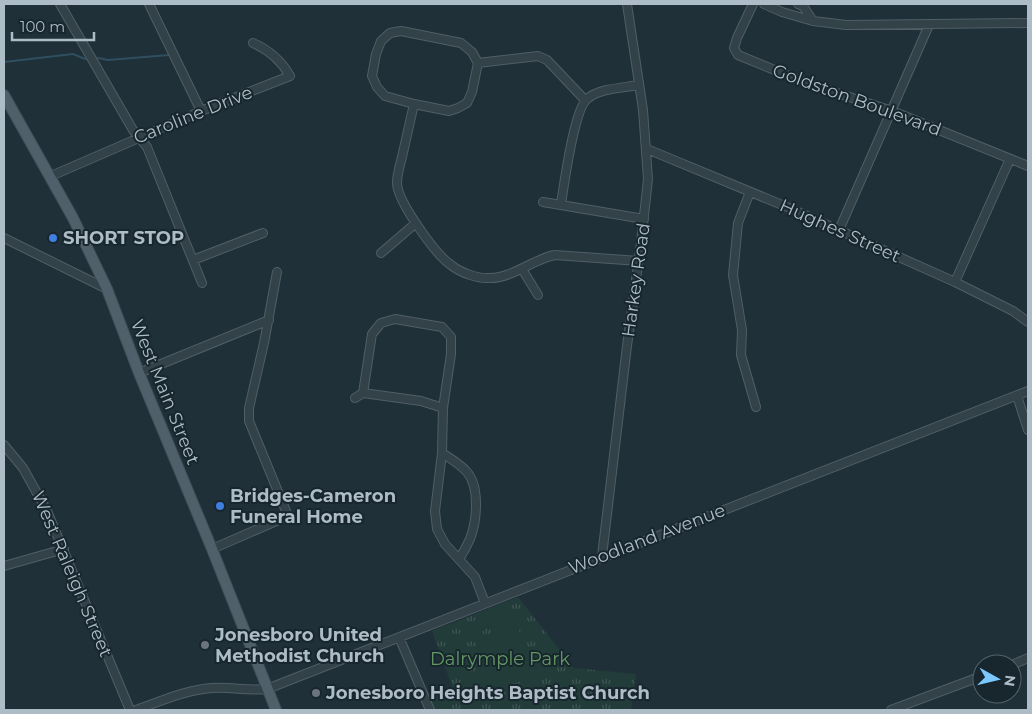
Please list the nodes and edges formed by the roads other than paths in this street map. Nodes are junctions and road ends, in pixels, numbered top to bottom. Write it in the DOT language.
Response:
graph roads {
  1 [pos="60,4"];
  2 [pos="149,4"];
  3 [pos="627,4"];
  4 [pos="753,4"];
  5 [pos="764,4"];
  6 [pos="798,4"];
  7 [pos="813,21"];
  8 [pos="1028,23"];
  9 [pos="930,25"];
  10 [pos="253,43"];
  11 [pos="478,63"];
  12 [pos="639,85"];
  13 [pos="4,95"];
  14 [pos="585,100"];
  15 [pos="414,104"];
  16 [pos="201,111"];
  17 [pos="892,112"];
  18 [pos="139,138"];
  19 [pos="647,149"];
  20 [pos="1010,159"];
  21 [pos="1028,166"];
  22 [pos="51,176"];
  23 [pos="750,192"];
  24 [pos="543,202"];
  25 [pos="561,204"];
  26 [pos="644,219"];
  27 [pos="416,223"];
  28 [pos="838,230"];
  29 [pos="263,233"];
  30 [pos="4,238"];
  31 [pos="381,253"];
  32 [pos="194,260"];
  33 [pos="639,261"];
  34 [pos="522,269"];
  35 [pos="277,272"];
  36 [pos="955,282"];
  37 [pos="202,283"];
  38 [pos="107,289"];
  39 [pos="538,295"];
  40 [pos="269,320"];
  41 [pos="1028,322"];
  42 [pos="139,374"];
  43 [pos="1028,391"];
  44 [pos="362,393"];
  45 [pos="1017,396"];
  46 [pos="355,398"];
  47 [pos="756,407"];
  48 [pos="443,408"];
  49 [pos="1028,430"];
  50 [pos="4,445"];
  51 [pos="442,453"];
  52 [pos="64,549"];
  53 [pos="212,549"];
  54 [pos="602,556"];
  55 [pos="459,559"];
  56 [pos="4,566"];
  57 [pos="485,603"];
  58 [pos="399,637"];
  59 [pos="972,680"];
  60 [pos="267,689"];
  61 [pos="130,710"];
  62 [pos="136,710"];
  63 [pos="276,710"];
  64 [pos="430,710"];
  65 [pos="891,710"];
  1 -- 18 [label="street"];
  2 -- 16 [label="street"];
  3 -- 12 [label="street, Harkey Road"];
  4 -- 17 [label="street, Goldston Boulevard"];
  5 -- 7 [label="street"];
  6 -- 7 [label="street"];
  7 -- 9 [label="street"];
  8 -- 9 [label="street"];
  9 -- 17 [label="street"];
  10 -- 16 [label="street, Caroline Drive"];
  11 -- 14 [label="street"];
  11 -- 15 [label="street"];
  11 -- 15 [label="street"];
  12 -- 14 [label="street"];
  12 -- 19 [label="street, Harkey Road"];
  13 -- 22 [label="main road, West Main Street"];
  14 -- 25 [label="street"];
  15 -- 27 [label="street"];
  16 -- 18 [label="street, Caroline Drive"];
  17 -- 20 [label="street, Goldston Boulevard"];
  17 -- 28 [label="street"];
  18 -- 22 [label="street, Caroline Drive"];
  18 -- 32 [label="street"];
  19 -- 23 [label="street, Hughes Street"];
  19 -- 26 [label="street, Harkey Road"];
  20 -- 21 [label="street, Goldston Boulevard"];
  20 -- 36 [label="street"];
  22 -- 38 [label="main road, West Main Street"];
  23 -- 28 [label="street, Hughes Street"];
  23 -- 47 [label="street"];
  24 -- 25 [label="street"];
  25 -- 26 [label="street"];
  26 -- 33 [label="street, Harkey Road"];
  27 -- 31 [label="street"];
  27 -- 34 [label="street"];
  28 -- 36 [label="street, Hughes Street"];
  29 -- 32 [label="street"];
  30 -- 38 [label="street"];
  32 -- 37 [label="street"];
  33 -- 34 [label="street"];
  33 -- 54 [label="street, Harkey Road"];
  34 -- 39 [label="street"];
  35 -- 40 [label="street"];
  36 -- 41 [label="street, Hughes Street"];
  38 -- 42 [label="main road, West Main Street"];
  40 -- 42 [label="street"];
  40 -- 53 [label="street"];
  42 -- 53 [label="main road, West Main Street"];
  43 -- 45 [label="street, Woodland Avenue"];
  44 -- 46 [label="street"];
  44 -- 48 [label="street"];
  44 -- 48 [label="street"];
  45 -- 49 [label="street"];
  45 -- 54 [label="street, Woodland Avenue"];
  48 -- 51 [label="street"];
  50 -- 52 [label="street, West Raleigh Street"];
  51 -- 55 [label="street"];
  51 -- 55 [label="street"];
  52 -- 56 [label="street"];
  52 -- 61 [label="street, West Raleigh Street"];
  53 -- 60 [label="main road, West Main Street"];
  54 -- 57 [label="street, Woodland Avenue"];
  55 -- 57 [label="street"];
  57 -- 58 [label="street, Woodland Avenue"];
  58 -- 60 [label="street, Woodland Avenue"];
  58 -- 64 [label="street"];
  59 -- 65 [label="street"];
  60 -- 62 [label="street"];
  60 -- 63 [label="main road, West Main Street"];
}
